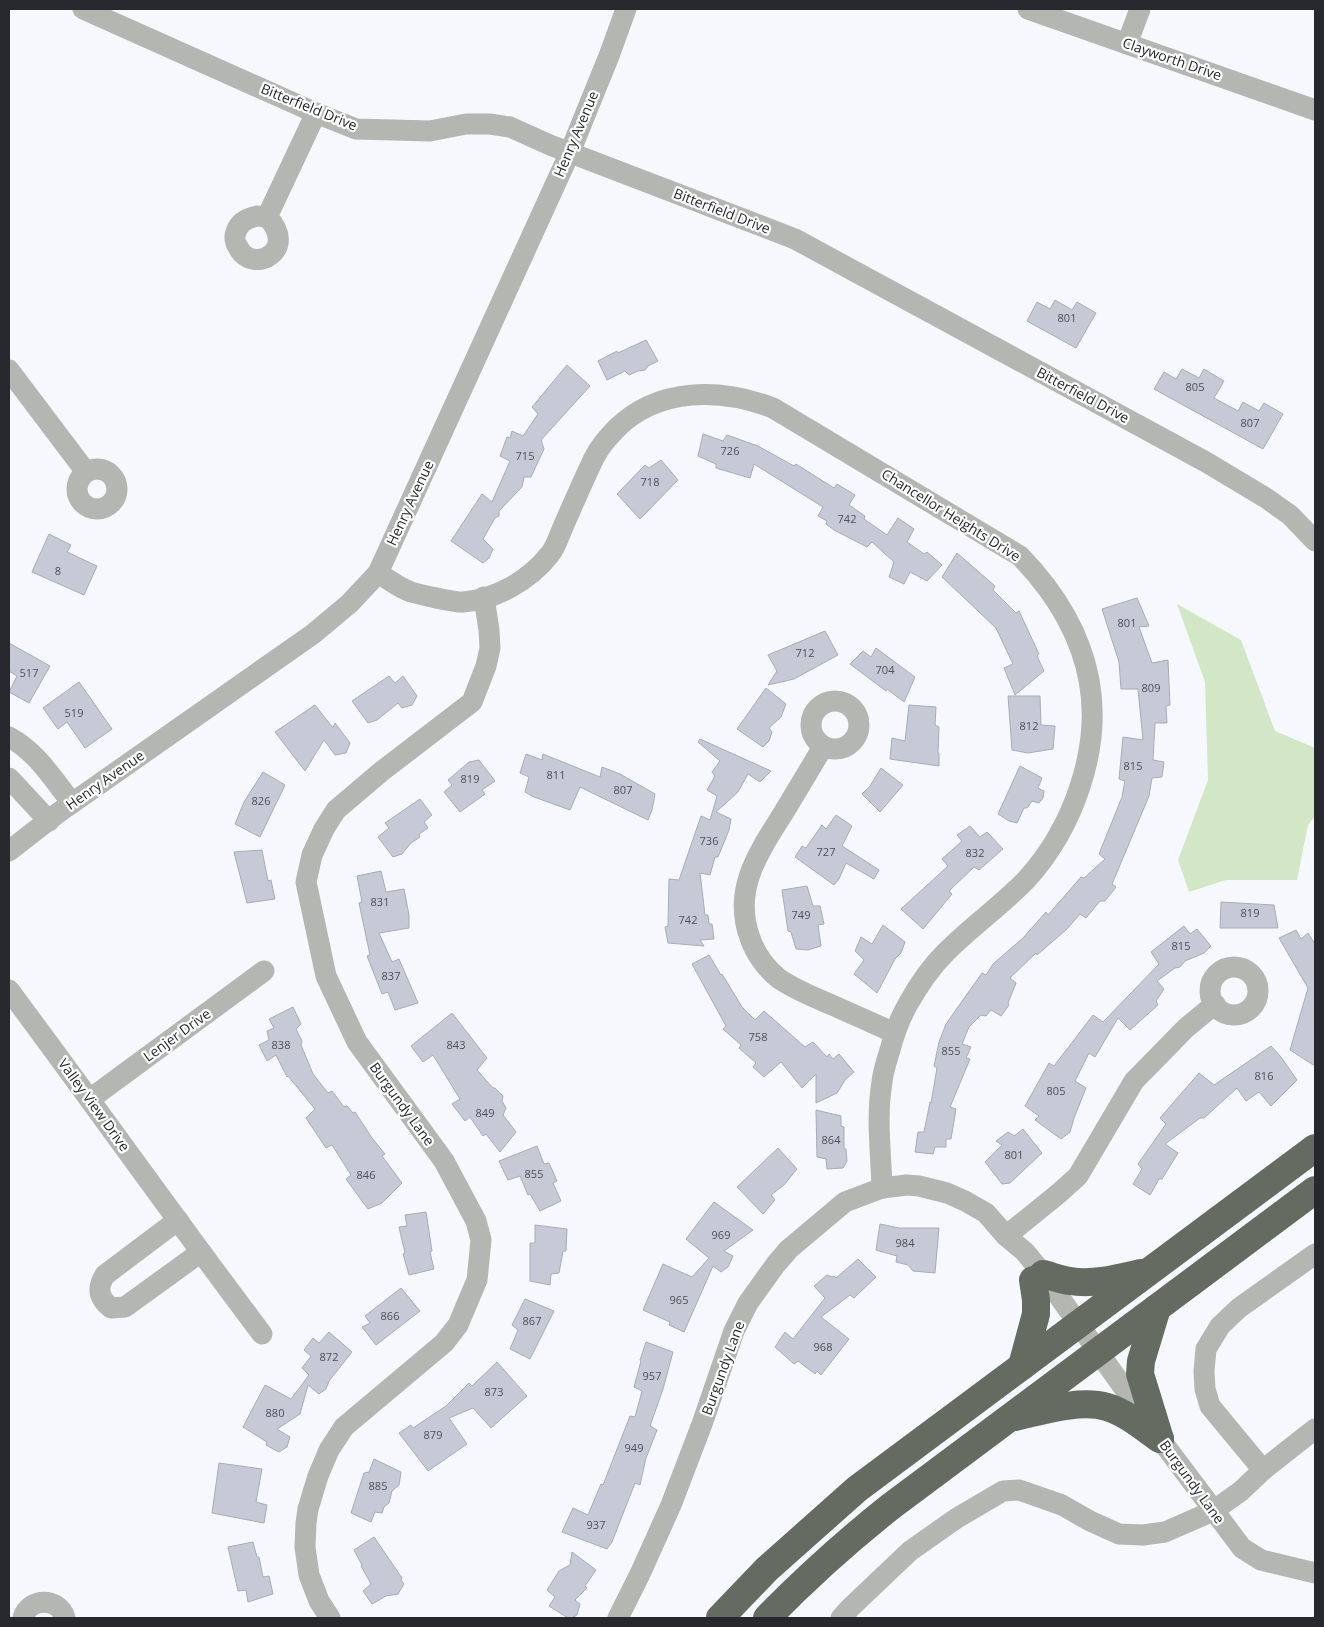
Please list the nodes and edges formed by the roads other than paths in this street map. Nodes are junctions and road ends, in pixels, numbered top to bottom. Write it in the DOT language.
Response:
graph roads {
  1 [pos="83,9"];
  2 [pos="626,9"];
  3 [pos="1028,9"];
  4 [pos="1140,9"];
  5 [pos="1127,44"];
  6 [pos="1315,110"];
  7 [pos="316,113"];
  8 [pos="570,152"];
  9 [pos="267,217"];
  10 [pos="9,370"];
  11 [pos="86,472"];
  12 [pos="1315,541"];
  13 [pos="378,573"];
  14 [pos="484,597"];
  15 [pos="9,737"];
  16 [pos="823,747"];
  17 [pos="9,778"];
  18 [pos="72,803"];
  19 [pos="48,821"];
  20 [pos="9,851"];
  21 [pos="264,972"];
  22 [pos="9,990"];
  23 [pos="1215,1004"];
  24 [pos="895,1033"];
  25 [pos="90,1099"];
  26 [pos="1315,1148"];
  27 [pos="882,1188"];
  28 [pos="1315,1190"];
  29 [pos="178,1220"];
  30 [pos="1006,1236"];
  31 [pos="201,1252"];
  32 [pos="1315,1254"];
  33 [pos="1148,1272"];
  34 [pos="1038,1277"];
  35 [pos="1157,1308"];
  36 [pos="1075,1326"];
  37 [pos="262,1334"];
  38 [pos="1098,1351"];
  39 [pos="1022,1366"];
  40 [pos="1008,1418"];
  41 [pos="1315,1430"];
  42 [pos="1160,1439"];
  43 [pos="1263,1470"];
  44 [pos="1213,1511"];
  45 [pos="1315,1573"];
  46 [pos="850,1615"];
  47 [pos="23,1618"];
  48 [pos="65,1618"];
  49 [pos="330,1618"];
  50 [pos="618,1618"];
  51 [pos="720,1618"];
  52 [pos="767,1618"];
  1 -- 7 [label="street, Bitterfield Drive"];
  2 -- 8 [label="street, Henry Avenue"];
  3 -- 5 [label="street, Clayworth Drive"];
  4 -- 5 [label="street"];
  5 -- 6 [label="street, Clayworth Drive"];
  7 -- 8 [label="street, Bitterfield Drive"];
  7 -- 9 [label="street"];
  8 -- 12 [label="street, Bitterfield Drive"];
  8 -- 13 [label="street, Henry Avenue"];
  10 -- 11 [label="street"];
  13 -- 14 [label="street, Chancellor Heights Drive"];
  13 -- 18 [label="street, Henry Avenue"];
  14 -- 24 [label="street, Chancellor Heights Drive"];
  14 -- 49 [label="street, Burgundy Lane"];
  15 -- 18 [label="street"];
  16 -- 24 [label="street"];
  17 -- 19 [label="street"];
  18 -- 19 [label="street, Henry Avenue"];
  19 -- 20 [label="street, Henry Avenue"];
  21 -- 25 [label="street, Lenjer Drive"];
  22 -- 25 [label="street, Valley View Drive"];
  23 -- 30 [label="street"];
  24 -- 27 [label="street, Chancellor Heights Drive"];
  25 -- 29 [label="street, Valley View Drive"];
  26 -- 33 [label="highway"];
  27 -- 30 [label="street, Burgundy Lane"];
  27 -- 50 [label="street, Burgundy Lane"];
  28 -- 35 [label="highway"];
  29 -- 31 [label="street, Valley View Drive"];
  29 -- 31 [label="street"];
  30 -- 34 [label="street, Burgundy Lane"];
  31 -- 37 [label="street, Valley View Drive"];
  32 -- 43 [label="street"];
  33 -- 34 [label="highway"];
  33 -- 36 [label="highway"];
  34 -- 36 [label="street, Burgundy Lane"];
  34 -- 39 [label="highway"];
  35 -- 38 [label="highway"];
  35 -- 42 [label="highway"];
  36 -- 38 [label="street, Burgundy Lane"];
  36 -- 39 [label="highway"];
  38 -- 40 [label="highway"];
  38 -- 42 [label="street, Burgundy Lane"];
  39 -- 51 [label="highway"];
  40 -- 42 [label="highway"];
  40 -- 52 [label="highway"];
  41 -- 43 [label="street"];
  42 -- 44 [label="street, Burgundy Lane"];
  43 -- 44 [label="street"];
  44 -- 45 [label="street, Burgundy Lane"];
  44 -- 46 [label="street"];
  47 -- 48 [label="street"];
}
